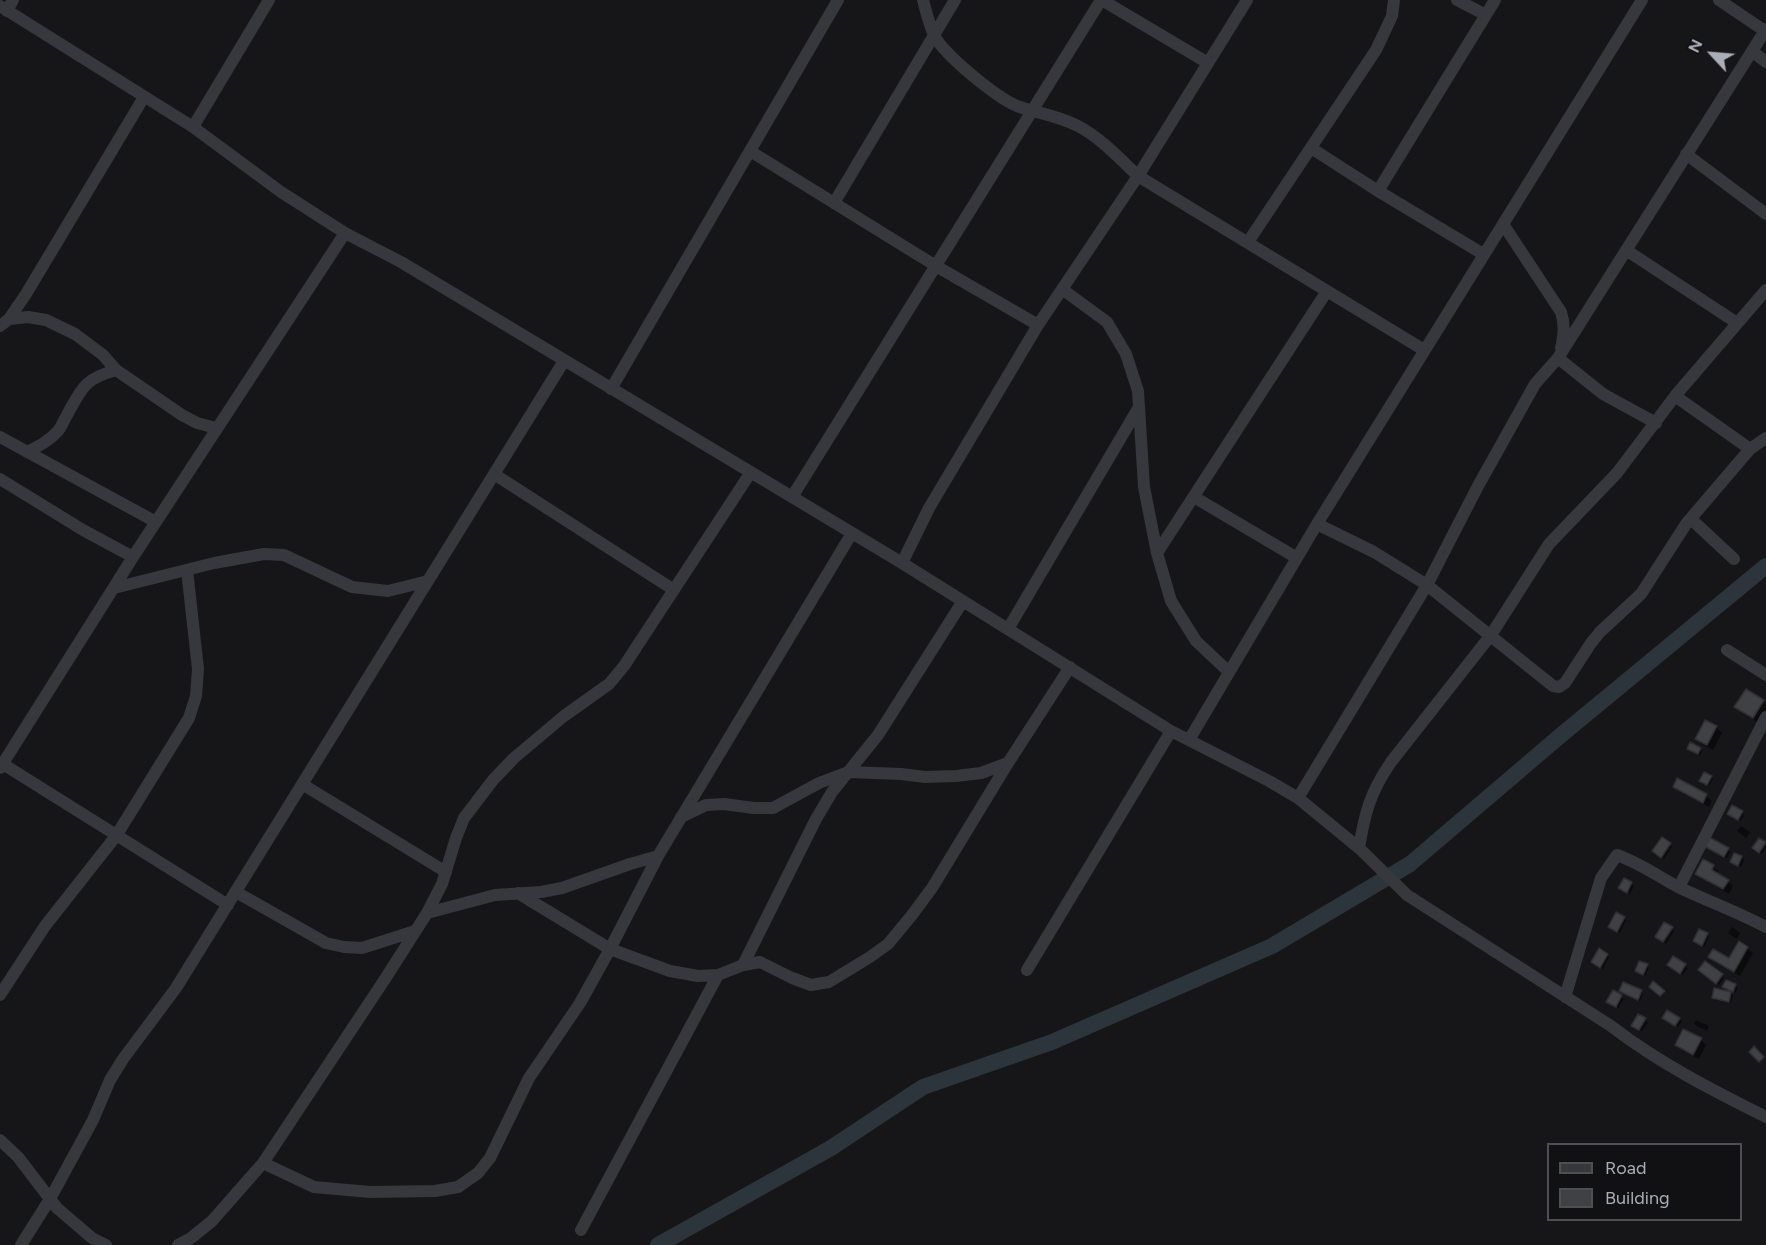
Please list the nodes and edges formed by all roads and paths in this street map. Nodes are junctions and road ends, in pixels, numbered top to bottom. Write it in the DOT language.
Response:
graph roads {
  1 [pos="269,0"];
  2 [pos="838,0"];
  3 [pos="923,0"];
  4 [pos="955,0"];
  5 [pos="1102,0"];
  6 [pos="1247,0"];
  7 [pos="1394,0"];
  8 [pos="1458,0"];
  9 [pos="1495,0"];
  10 [pos="1642,0"];
  11 [pos="1719,0"];
  12 [pos="7,6"];
  13 [pos="1486,15"];
  14 [pos="1765,30"];
  15 [pos="934,36"];
  16 [pos="1752,51"];
  17 [pos="1766,62"];
  18 [pos="1208,63"];
  19 [pos="144,97"];
  20 [pos="1032,110"];
  21 [pos="193,127"];
  22 [pos="1311,147"];
  23 [pos="750,151"];
  24 [pos="1686,154"];
  25 [pos="1138,176"];
  26 [pos="1378,191"];
  27 [pos="834,203"];
  28 [pos="1766,214"];
  29 [pos="1503,224"];
  30 [pos="345,233"];
  31 [pos="1248,242"];
  32 [pos="1626,250"];
  33 [pos="1484,254"];
  34 [pos="936,266"];
  35 [pos="1062,289"];
  36 [pos="1766,290"];
  37 [pos="1327,291"];
  38 [pos="4,323"];
  39 [pos="1737,323"];
  40 [pos="1038,325"];
  41 [pos="1425,350"];
  42 [pos="1558,358"];
  43 [pos="564,361"];
  44 [pos="116,370"];
  45 [pos="611,389"];
  46 [pos="1675,396"];
  47 [pos="1139,407"];
  48 [pos="1656,423"];
  49 [pos="216,428"];
  50 [pos="0,437"];
  51 [pos="1766,438"];
  52 [pos="1752,448"];
  53 [pos="27,452"];
  54 [pos="1766,455"];
  55 [pos="751,472"];
  56 [pos="494,474"];
  57 [pos="0,479"];
  58 [pos="792,497"];
  59 [pos="1194,497"];
  60 [pos="1691,519"];
  61 [pos="156,522"];
  62 [pos="1317,524"];
  63 [pos="852,533"];
  64 [pos="1157,553"];
  65 [pos="133,557"];
  66 [pos="1297,558"];
  67 [pos="1734,559"];
  68 [pos="902,563"];
  69 [pos="187,570"];
  70 [pos="428,581"];
  71 [pos="1427,585"];
  72 [pos="114,588"];
  73 [pos="675,590"];
  74 [pos="963,601"];
  75 [pos="1008,629"];
  76 [pos="1491,635"];
  77 [pos="1727,650"];
  78 [pos="1070,667"];
  79 [pos="1229,672"];
  80 [pos="1766,675"];
  81 [pos="1766,717"];
  82 [pos="1172,731"];
  83 [pos="1189,740"];
  84 [pos="1008,763"];
  85 [pos="1,766"];
  86 [pos="848,772"];
  87 [pos="302,784"];
  88 [pos="1298,798"];
  89 [pos="681,817"];
  90 [pos="116,836"];
  91 [pos="1359,848"];
  92 [pos="658,856"];
  93 [pos="446,872"];
  94 [pos="1679,887"];
  95 [pos="236,892"];
  96 [pos="518,893"];
  97 [pos="228,904"];
  98 [pos="427,913"];
  99 [pos="1766,927"];
  100 [pos="415,931"];
  101 [pos="610,949"];
  102 [pos="743,965"];
  103 [pos="1027,970"];
  104 [pos="718,975"];
  105 [pos="0,995"];
  106 [pos="1565,997"];
  107 [pos="1766,1117"];
  108 [pos="0,1140"];
  109 [pos="263,1163"];
  110 [pos="50,1199"];
  111 [pos="581,1230"];
  112 [pos="21,1245"];
  113 [pos="106,1245"];
  114 [pos="178,1245"];
  1 -- 21 [label="street"];
  2 -- 23 [label="street"];
  3 -- 15 [label="street"];
  4 -- 15 [label="street"];
  5 -- 18 [label="street"];
  5 -- 20 [label="street"];
  6 -- 18 [label="street"];
  7 -- 22 [label="street"];
  8 -- 13 [label="street"];
  9 -- 13 [label="street"];
  10 -- 29 [label="street"];
  11 -- 14 [label="street"];
  12 -- 19 [label="street"];
  13 -- 26 [label="street"];
  14 -- 16 [label="street"];
  15 -- 20 [label="street"];
  15 -- 27 [label="street"];
  16 -- 17 [label="street"];
  16 -- 24 [label="street"];
  18 -- 25 [label="street"];
  19 -- 21 [label="street"];
  19 -- 38 [label="street"];
  20 -- 25 [label="street"];
  20 -- 34 [label="street"];
  21 -- 30 [label="street"];
  22 -- 26 [label="street"];
  22 -- 31 [label="street"];
  23 -- 27 [label="street"];
  23 -- 45 [label="street"];
  24 -- 28 [label="street"];
  24 -- 32 [label="street"];
  25 -- 31 [label="street"];
  25 -- 35 [label="street"];
  26 -- 33 [label="street"];
  27 -- 34 [label="street"];
  29 -- 33 [label="street"];
  29 -- 42 [label="street"];
  30 -- 43 [label="street"];
  30 -- 49 [label="street"];
  31 -- 37 [label="street"];
  32 -- 39 [label="street"];
  32 -- 42 [label="street"];
  33 -- 41 [label="street"];
  34 -- 40 [label="street"];
  34 -- 58 [label="street"];
  35 -- 40 [label="street"];
  35 -- 47 [label="street"];
  36 -- 39 [label="street"];
  37 -- 41 [label="street"];
  37 -- 59 [label="street"];
  38 -- 44 [label="street"];
  39 -- 46 [label="street"];
  40 -- 68 [label="street"];
  41 -- 62 [label="street"];
  42 -- 48 [label="street"];
  42 -- 71 [label="street"];
  43 -- 45 [label="street"];
  43 -- 56 [label="street"];
  44 -- 49 [label="street"];
  44 -- 53 [label="street"];
  45 -- 55 [label="street"];
  46 -- 48 [label="street"];
  46 -- 52 [label="street"];
  47 -- 64 [label="street"];
  47 -- 75 [label="street"];
  48 -- 76 [label="street"];
  49 -- 61 [label="street"];
  50 -- 53 [label="street"];
  51 -- 52 [label="street"];
  52 -- 54 [label="street"];
  52 -- 60 [label="street"];
  53 -- 61 [label="street"];
  55 -- 58 [label="street"];
  55 -- 73 [label="street"];
  56 -- 70 [label="street"];
  56 -- 73 [label="street"];
  57 -- 65 [label="street"];
  58 -- 63 [label="street"];
  59 -- 64 [label="street"];
  59 -- 66 [label="street"];
  60 -- 67 [label="street"];
  60 -- 76 [label="street"];
  61 -- 65 [label="street"];
  62 -- 66 [label="street"];
  62 -- 71 [label="street"];
  63 -- 68 [label="street"];
  63 -- 89 [label="street"];
  64 -- 79 [label="street"];
  65 -- 72 [label="street"];
  66 -- 79 [label="street"];
  68 -- 74 [label="street"];
  69 -- 70 [label="street"];
  69 -- 72 [label="street"];
  69 -- 90 [label="street"];
  70 -- 87 [label="street"];
  71 -- 76 [label="street"];
  71 -- 88 [label="street"];
  72 -- 85 [label="street"];
  73 -- 93 [label="street"];
  74 -- 75 [label="street"];
  74 -- 86 [label="street"];
  75 -- 78 [label="street"];
  76 -- 91 [label="street"];
  77 -- 80 [label="street"];
  78 -- 82 [label="street"];
  78 -- 84 [label="street"];
  79 -- 83 [label="street"];
  81 -- 94 [label="street"];
  82 -- 83 [label="street"];
  82 -- 103 [label="street"];
  83 -- 88 [label="street"];
  84 -- 86 [label="street"];
  84 -- 102 [label="street"];
  85 -- 90 [label="street"];
  86 -- 89 [label="street"];
  86 -- 102 [label="street"];
  87 -- 93 [label="street"];
  87 -- 95 [label="street"];
  88 -- 91 [label="street"];
  89 -- 92 [label="street"];
  90 -- 97 [label="street"];
  90 -- 105 [label="street"];
  91 -- 106 [label="street"];
  92 -- 96 [label="street"];
  92 -- 101 [label="street"];
  93 -- 98 [label="street"];
  94 -- 99 [label="street"];
  94 -- 106 [label="street"];
  95 -- 97 [label="street"];
  95 -- 100 [label="street"];
  96 -- 98 [label="street"];
  96 -- 101 [label="street"];
  97 -- 110 [label="street"];
  98 -- 100 [label="street"];
  100 -- 109 [label="street"];
  101 -- 104 [label="street"];
  101 -- 109 [label="street"];
  102 -- 104 [label="street"];
  104 -- 111 [label="street"];
  106 -- 107 [label="street"];
  108 -- 110 [label="street"];
  109 -- 114 [label="street"];
  110 -- 112 [label="street"];
  110 -- 113 [label="street"];
}
